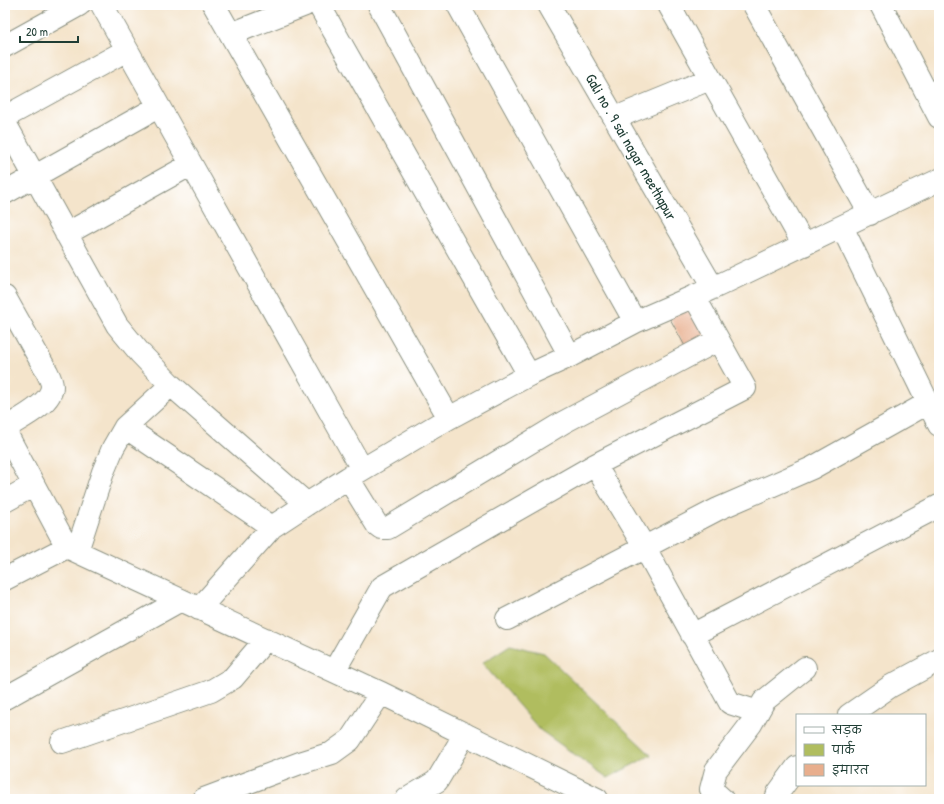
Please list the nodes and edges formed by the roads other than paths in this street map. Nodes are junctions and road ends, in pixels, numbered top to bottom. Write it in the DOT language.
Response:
graph roads {
  1 [pos="79,5"];
  2 [pos="102,5"];
  3 [pos="214,5"];
  4 [pos="305,5"];
  5 [pos="319,5"];
  6 [pos="378,5"];
  7 [pos="458,5"];
  8 [pos="549,5"];
  9 [pos="669,5"];
  10 [pos="754,5"];
  11 [pos="881,5"];
  12 [pos="231,34"];
  13 [pos="5,46"];
  14 [pos="127,50"];
  15 [pos="710,79"];
  16 [pos="158,107"];
  17 [pos="5,117"];
  18 [pos="939,117"];
  19 [pos="615,118"];
  20 [pos="5,123"];
  21 [pos="190,165"];
  22 [pos="34,177"];
  23 [pos="939,180"];
  24 [pos="5,193"];
  25 [pos="870,214"];
  26 [pos="842,227"];
  27 [pos="66,234"];
  28 [pos="804,245"];
  29 [pos="703,292"];
  30 [pos="5,297"];
  31 [pos="635,322"];
  32 [pos="718,340"];
  33 [pos="570,356"];
  34 [pos="529,374"];
  35 [pos="171,385"];
  36 [pos="928,403"];
  37 [pos="449,418"];
  38 [pos="939,425"];
  39 [pos="125,427"];
  40 [pos="5,428"];
  41 [pos="5,431"];
  42 [pos="595,465"];
  43 [pos="355,474"];
  44 [pos="34,485"];
  45 [pos="5,501"];
  46 [pos="307,504"];
  47 [pos="939,506"];
  48 [pos="272,527"];
  49 [pos="645,548"];
  50 [pos="72,549"];
  51 [pos="5,579"];
  52 [pos="190,605"];
  53 [pos="507,619"];
  54 [pos="692,635"];
  55 [pos="266,639"];
  56 [pos="939,660"];
  57 [pos="805,668"];
  58 [pos="334,671"];
  59 [pos="382,693"];
  60 [pos="5,698"];
  61 [pos="758,712"];
  62 [pos="850,714"];
  63 [pos="465,734"];
  64 [pos="62,742"];
  65 [pos="796,768"];
  66 [pos="204,799"];
  67 [pos="407,799"];
  68 [pos="597,799"];
  69 [pos="722,799"];
  70 [pos="776,799"];
  1 -- 13 [label="street"];
  2 -- 14 [label="street"];
  3 -- 12 [label="street"];
  4 -- 12 [label="street"];
  5 -- 34 [label="street"];
  6 -- 33 [label="street"];
  7 -- 31 [label="street"];
  8 -- 19 [label="street, Gali no . 9 sai nagar meethapur"];
  9 -- 15 [label="street"];
  10 -- 25 [label="street"];
  11 -- 18 [label="street"];
  12 -- 37 [label="street"];
  14 -- 16 [label="street"];
  14 -- 17 [label="street"];
  15 -- 19 [label="street"];
  15 -- 28 [label="street"];
  16 -- 21 [label="street"];
  16 -- 22 [label="street"];
  19 -- 29 [label="street, Gali no . 9 sai nagar meethapur"];
  20 -- 22 [label="street"];
  21 -- 27 [label="street"];
  21 -- 43 [label="street"];
  22 -- 24 [label="street"];
  22 -- 27 [label="street"];
  23 -- 25 [label="street"];
  25 -- 26 [label="street"];
  26 -- 28 [label="street"];
  26 -- 36 [label="street"];
  27 -- 35 [label="street"];
  28 -- 29 [label="street"];
  29 -- 31 [label="street"];
  29 -- 32 [label="street, Gali no . 9 sai nagar meethapur"];
  30 -- 40 [label="street"];
  31 -- 33 [label="street"];
  32 -- 42 [label="street, Gali no . 9 sai nagar meethapur"];
  32 -- 43 [label="street"];
  33 -- 34 [label="street"];
  34 -- 37 [label="street"];
  35 -- 39 [label="street"];
  35 -- 46 [label="street"];
  36 -- 38 [label="street"];
  36 -- 49 [label="street"];
  37 -- 43 [label="street"];
  39 -- 48 [label="street"];
  39 -- 50 [label="street"];
  41 -- 44 [label="street"];
  42 -- 49 [label="street"];
  42 -- 58 [label="street"];
  43 -- 46 [label="street"];
  44 -- 45 [label="street"];
  44 -- 50 [label="street"];
  46 -- 48 [label="street"];
  47 -- 54 [label="street"];
  48 -- 52 [label="street"];
  49 -- 53 [label="street"];
  49 -- 54 [label="street"];
  50 -- 51 [label="street"];
  50 -- 52 [label="street"];
  52 -- 55 [label="street"];
  52 -- 60 [label="street"];
  54 -- 61 [label="street"];
  55 -- 58 [label="street"];
  55 -- 64 [label="street"];
  56 -- 62 [label="street"];
  57 -- 61 [label="street"];
  58 -- 59 [label="street"];
  59 -- 63 [label="street"];
  59 -- 66 [label="street"];
  61 -- 69 [label="street"];
  63 -- 67 [label="street"];
  63 -- 68 [label="street"];
  65 -- 70 [label="street"];
}
